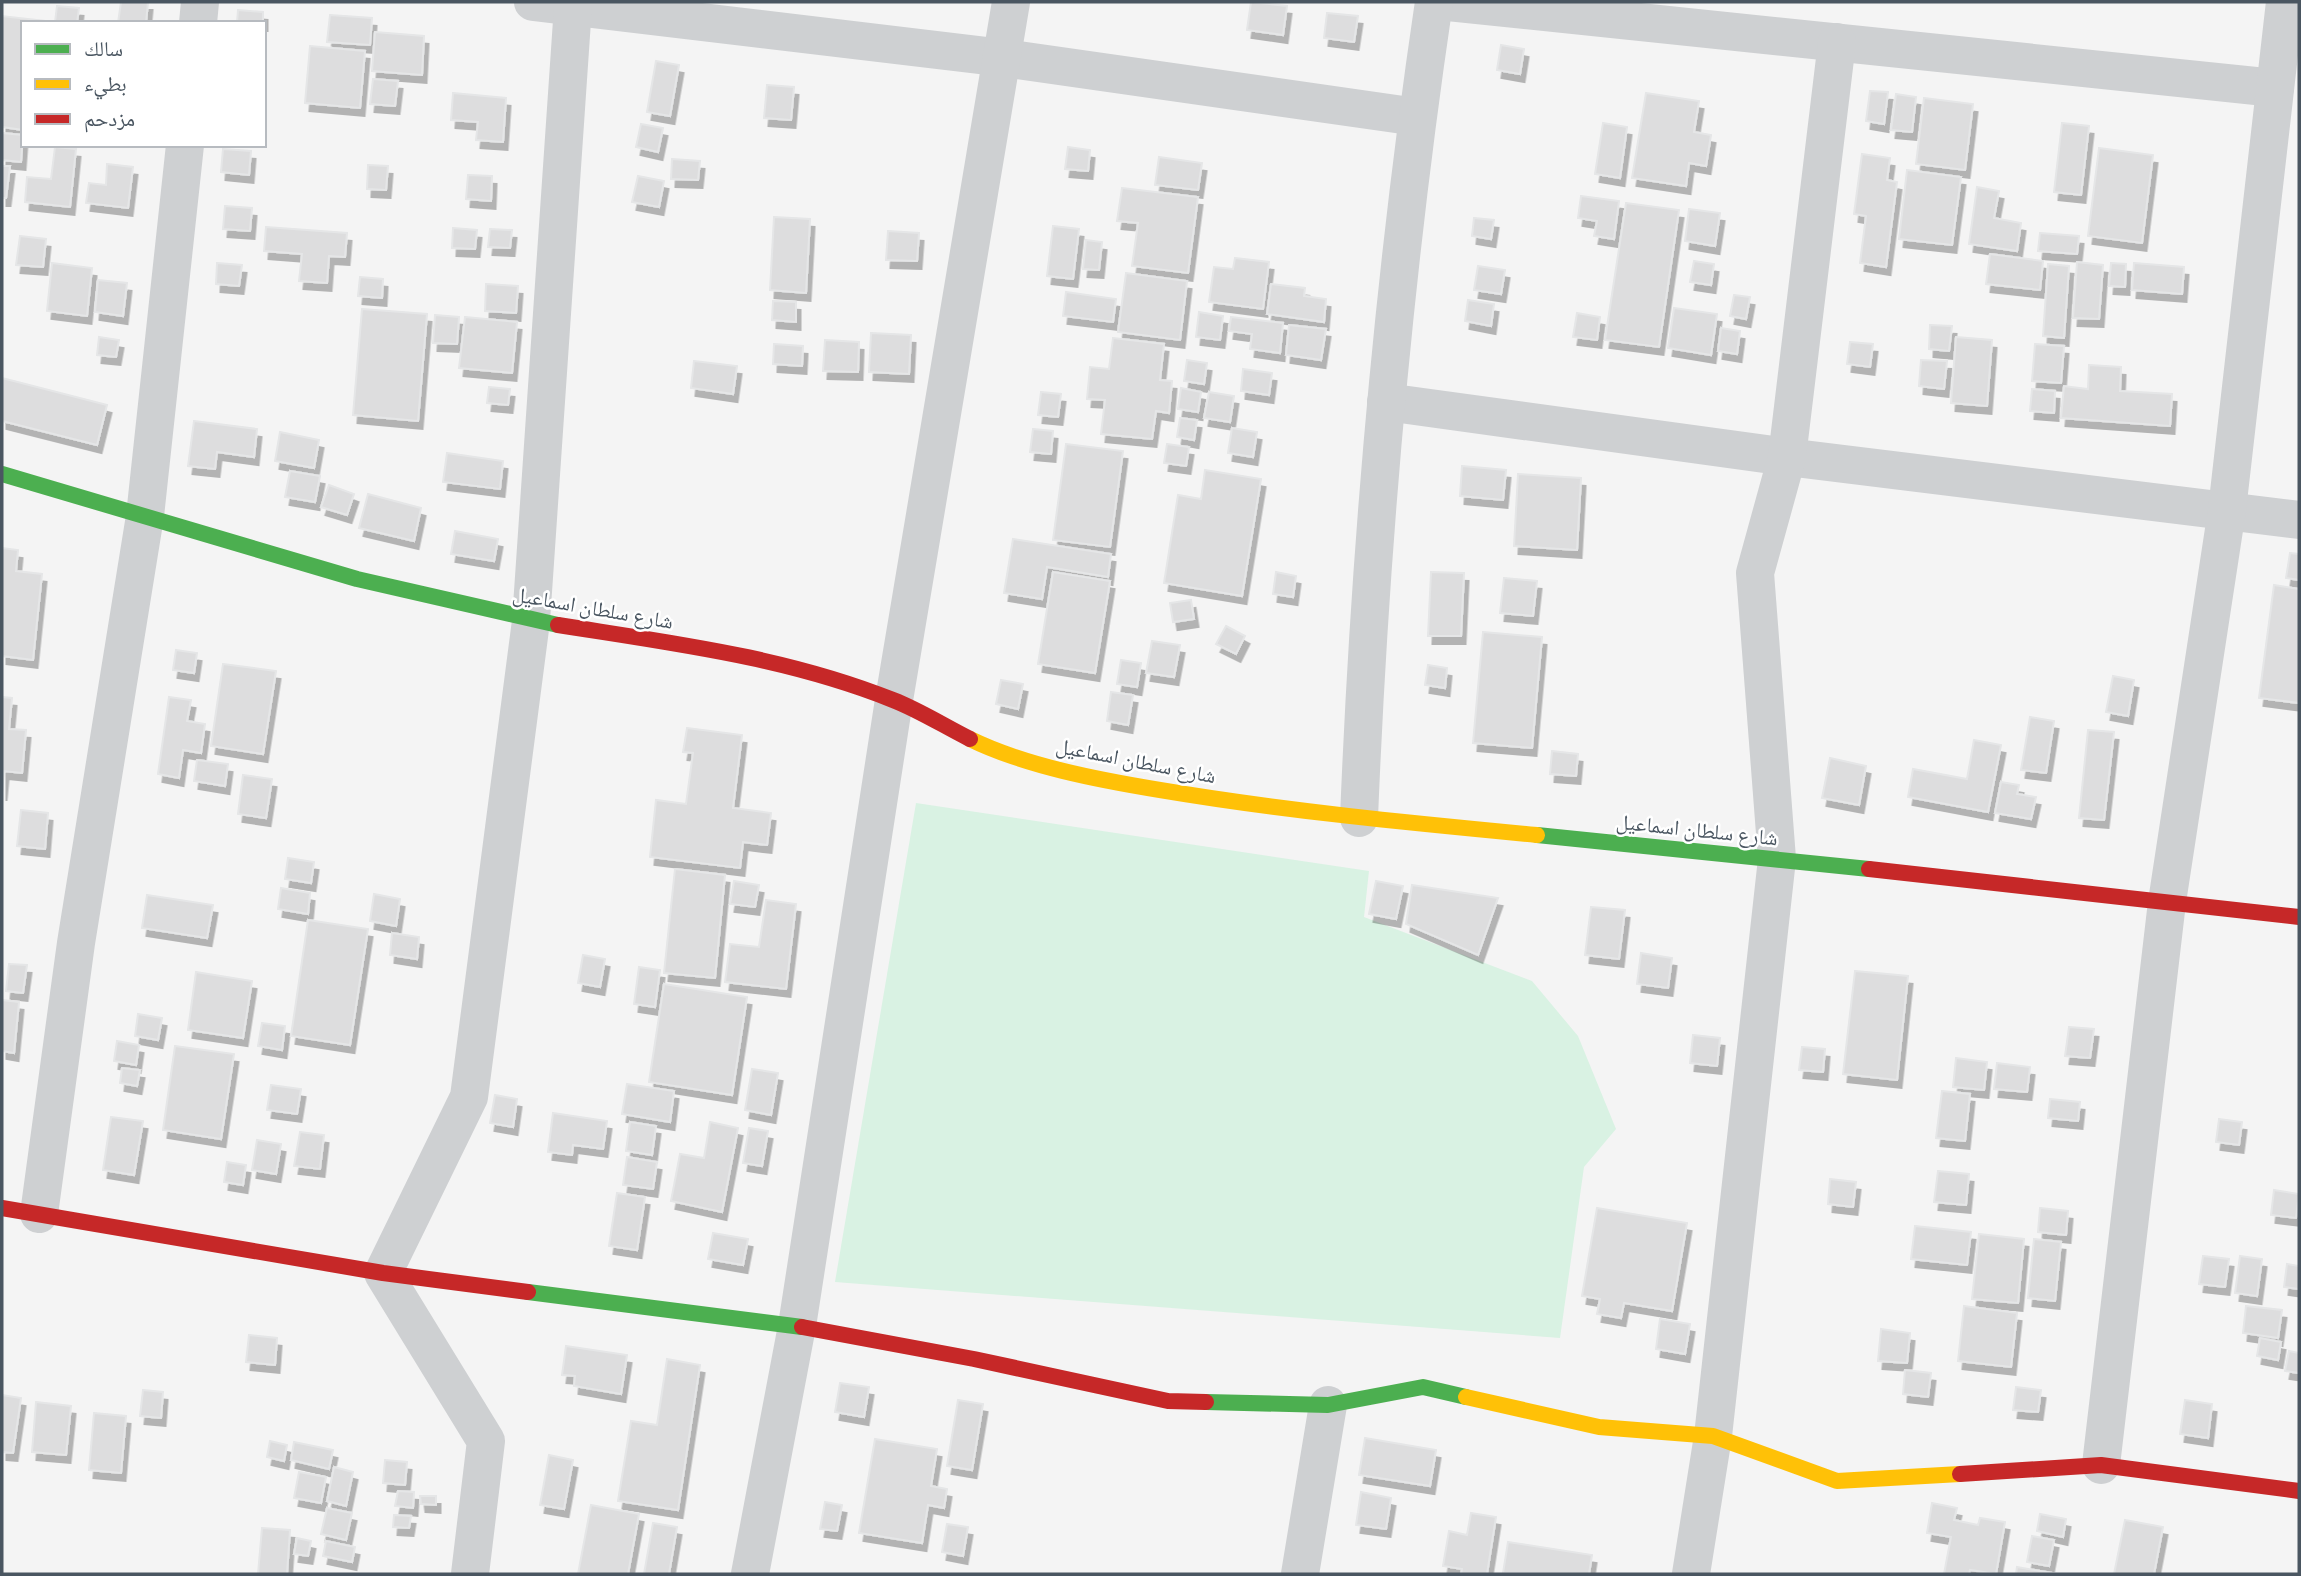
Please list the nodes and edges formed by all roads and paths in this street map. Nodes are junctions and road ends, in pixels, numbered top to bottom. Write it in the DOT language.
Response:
graph roads {
  1 [pos="200,2"];
  2 [pos="533,2"];
  3 [pos="1011,2"];
  4 [pos="1434,2"];
  5 [pos="1448,2"];
  6 [pos="2285,2"];
  7 [pos="573,6"];
  8 [pos="198,21"];
  9 [pos="1837,42"];
  10 [pos="1004,58"];
  11 [pos="2275,88"];
  12 [pos="1417,117"];
  13 [pos="185,147"];
  14 [pos="1386,402"];
  15 [pos="1787,457"];
  16 [pos="2,474"];
  17 [pos="2227,510"];
  18 [pos="145,516"];
  19 [pos="2299,520"];
  20 [pos="531,621"];
  21 [pos="894,700"];
  22 [pos="1359,818"];
  23 [pos="1777,859"];
  24 [pos="2167,902"];
  25 [pos="2299,917"];
  26 [pos="2,1208"];
  27 [pos="39,1214"];
  28 [pos="383,1273"];
  29 [pos="797,1326"];
  30 [pos="1328,1405"];
  31 [pos="1713,1436"];
  32 [pos="2101,1465"];
  33 [pos="2299,1491"];
  34 [pos="470,1574"];
  35 [pos="750,1574"];
  36 [pos="1300,1574"];
  37 [pos="1691,1574"];
  1 -- 8 [label="street"];
  2 -- 7 [label="street"];
  3 -- 10 [label="street"];
  4 -- 12 [label="street"];
  5 -- 9 [label="street"];
  6 -- 11 [label="street"];
  7 -- 10 [label="street"];
  7 -- 20 [label="street"];
  9 -- 11 [label="street"];
  9 -- 15 [label="street"];
  10 -- 12 [label="street"];
  10 -- 21 [label="street"];
  11 -- 17 [label="street"];
  12 -- 14 [label="street"];
  13 -- 18 [label="street"];
  14 -- 15 [label="street"];
  14 -- 22 [label="street"];
  15 -- 17 [label="street"];
  15 -- 23 [label="street"];
  16 -- 18 [label="street, شارع سلطان اسماعيل"];
  17 -- 19 [label="street"];
  17 -- 24 [label="street"];
  18 -- 20 [label="street, شارع سلطان اسماعيل"];
  18 -- 27 [label="street"];
  20 -- 21 [label="street, شارع سلطان اسماعيل"];
  20 -- 28 [label="street"];
  21 -- 22 [label="street, شارع سلطان اسماعيل"];
  21 -- 29 [label="street"];
  22 -- 23 [label="street, شارع سلطان اسماعيل"];
  23 -- 24 [label="street, شارع سلطان اسماعيل"];
  23 -- 31 [label="street"];
  24 -- 25 [label="street, شارع سلطان اسماعيل"];
  24 -- 32 [label="street"];
  26 -- 27 [label="street"];
  27 -- 28 [label="street"];
  28 -- 29 [label="street"];
  28 -- 34 [label="street"];
  29 -- 30 [label="street"];
  29 -- 35 [label="street"];
  30 -- 31 [label="street"];
  30 -- 36 [label="street"];
  31 -- 32 [label="street"];
  31 -- 37 [label="street"];
  32 -- 33 [label="street"];
}
